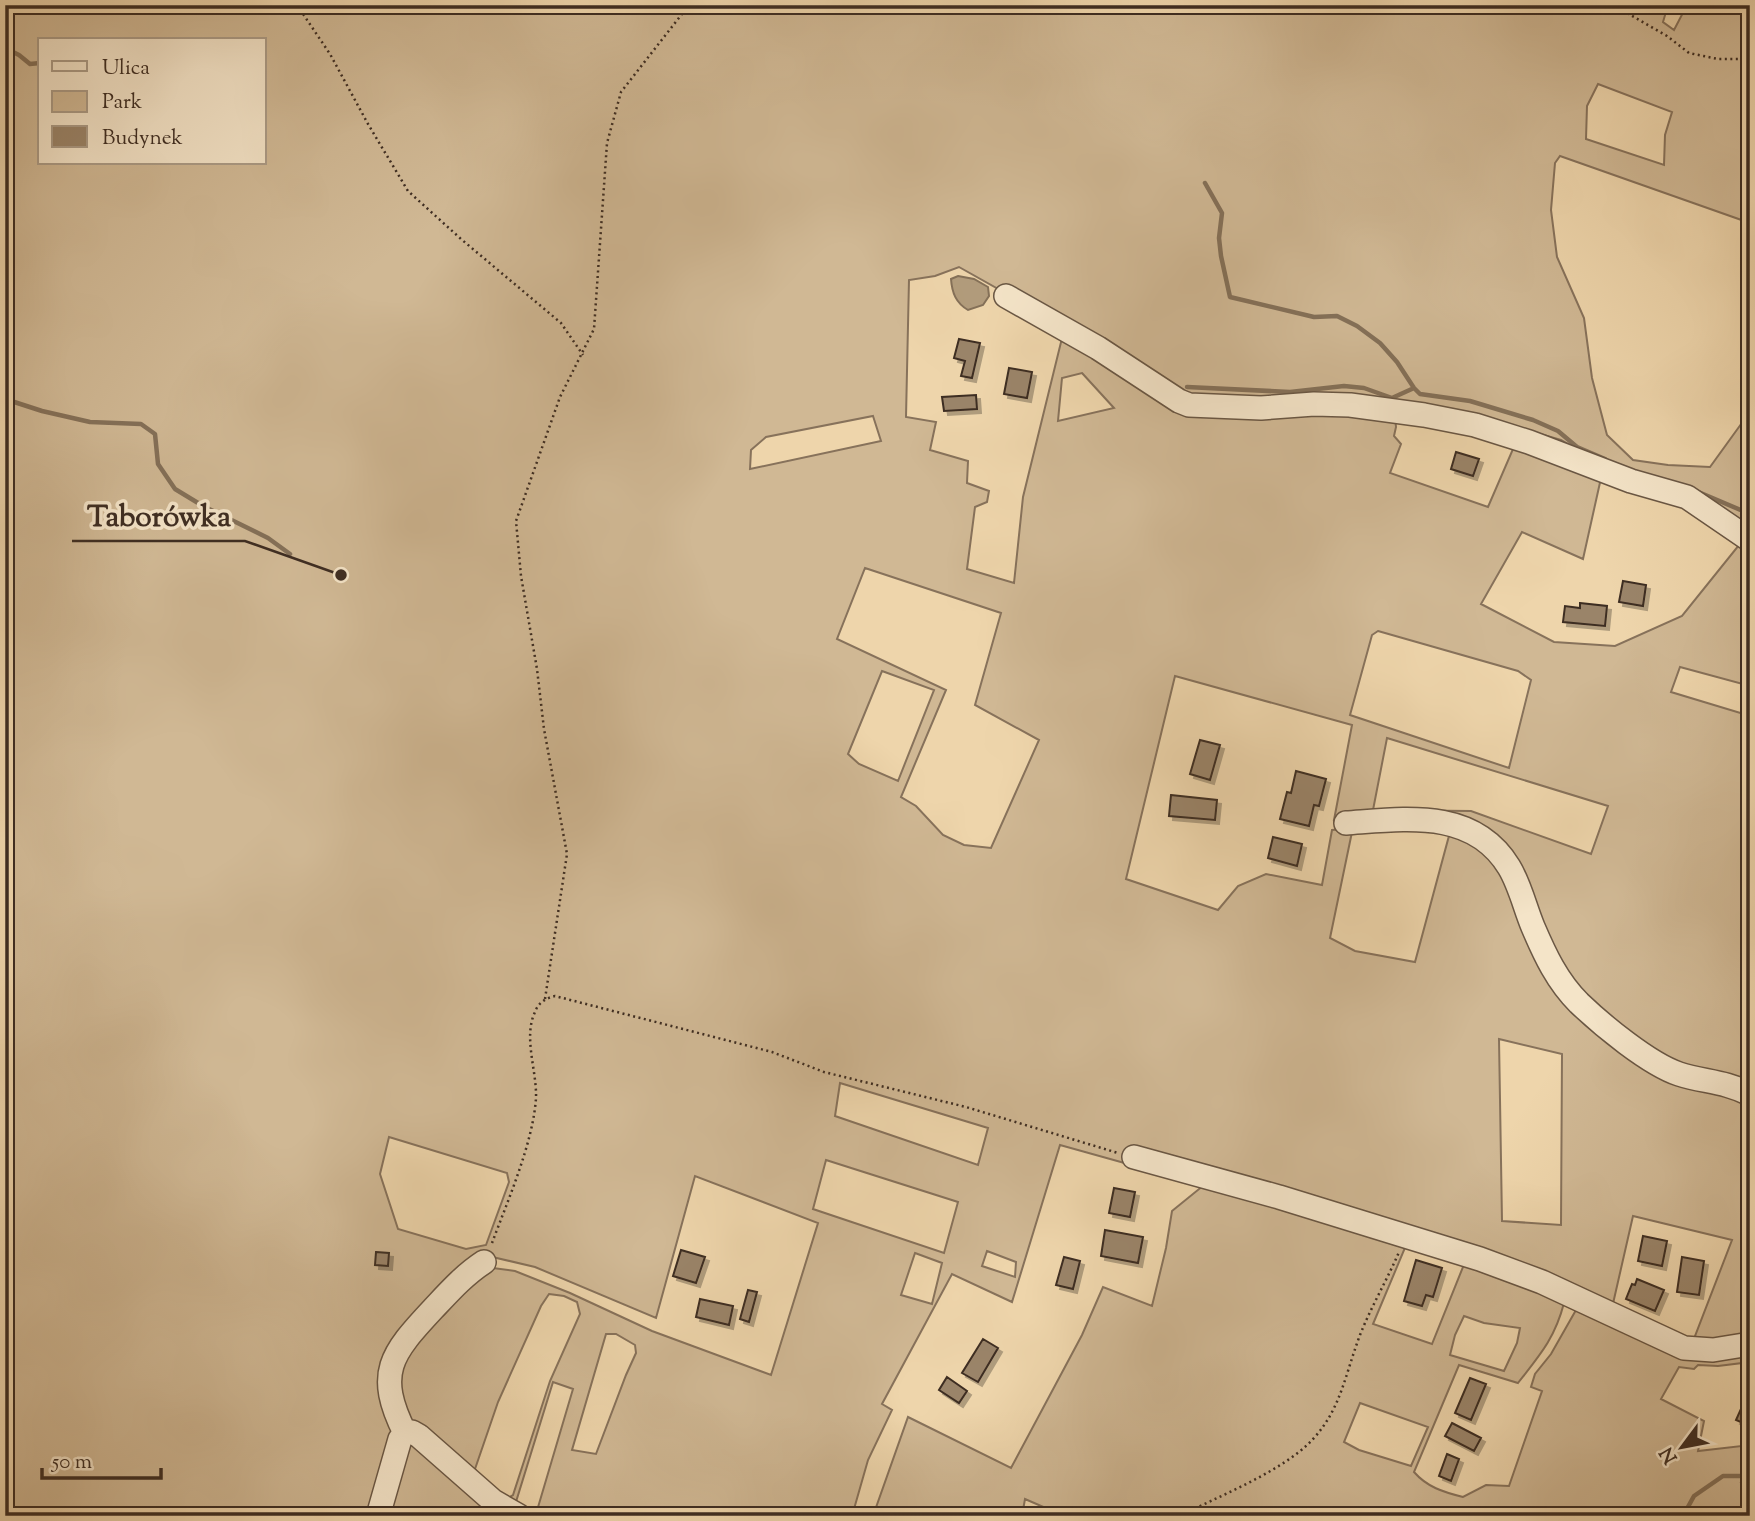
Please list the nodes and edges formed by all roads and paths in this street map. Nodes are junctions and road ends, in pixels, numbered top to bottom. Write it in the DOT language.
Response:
graph roads {
  1 [pos="297,5"];
  2 [pos="689,5"];
  3 [pos="1613,5"];
  4 [pos="1750,58"];
  5 [pos="1006,296"];
  6 [pos="583,355"];
  7 [pos="1750,540"];
  8 [pos="1346,823"];
  9 [pos="545,999"];
  10 [pos="1750,1094"];
  11 [pos="1134,1157"];
  12 [pos="1406,1237"];
  13 [pos="484,1262"];
  14 [pos="1750,1344"];
  15 [pos="405,1433"];
  16 [pos="378,1516"];
  17 [pos="519,1516"];
  18 [pos="1181,1516"];
  1 -- 6 [label="path"];
  2 -- 6 [label="path"];
  3 -- 4 [label="path"];
  5 -- 7 [label="street"];
  6 -- 9 [label="path"];
  8 -- 10 [label="street"];
  9 -- 11 [label="path"];
  9 -- 13 [label="path"];
  11 -- 12 [label="street"];
  12 -- 14 [label="street"];
  12 -- 18 [label="path"];
  13 -- 15 [label="street"];
  15 -- 16 [label="street"];
  15 -- 17 [label="street"];
}
